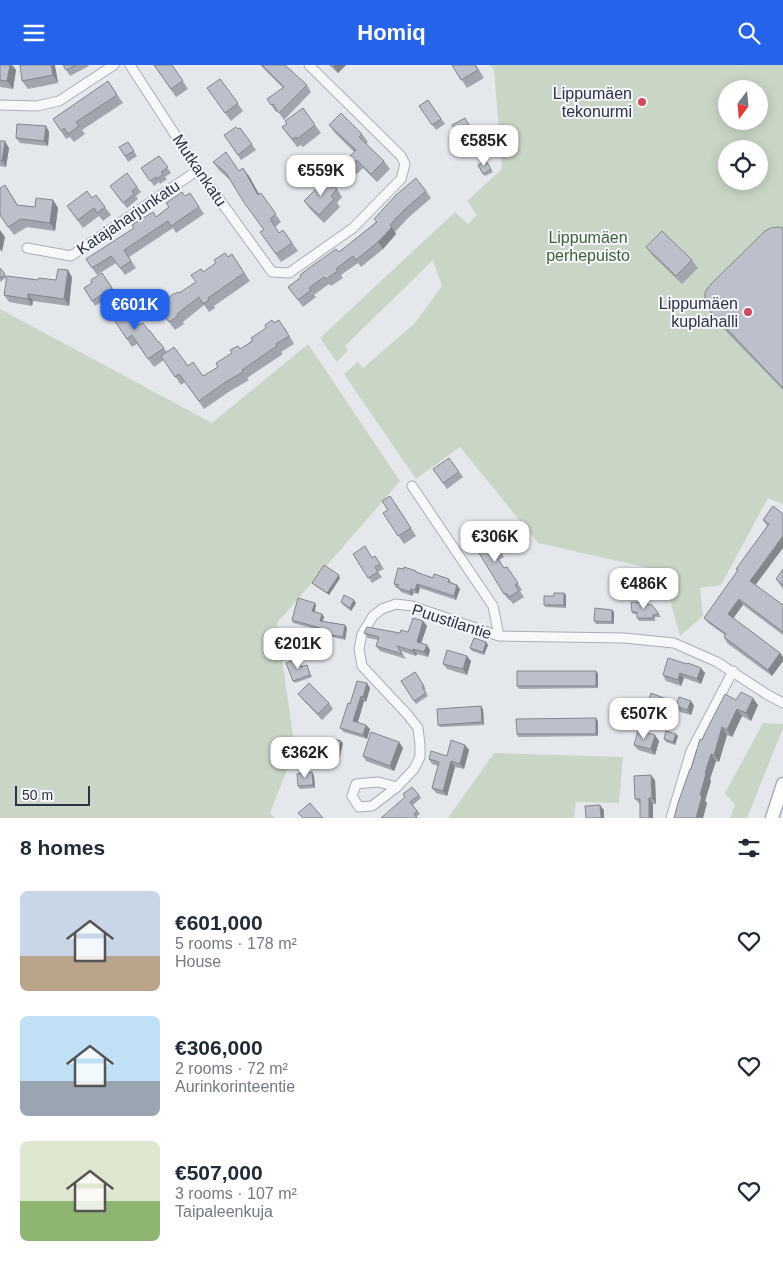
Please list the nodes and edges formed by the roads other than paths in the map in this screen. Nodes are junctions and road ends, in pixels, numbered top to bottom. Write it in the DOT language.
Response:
graph roads {
  1 [pos="114,65"];
  2 [pos="130,65"];
  3 [pos="308,65"];
  4 [pos="0,105"];
  5 [pos="198,170"];
  6 [pos="27,248"];
  7 [pos="412,486"];
  8 [pos="499,636"];
  9 [pos="733,671"];
  10 [pos="783,703"];
  11 [pos="783,784"];
  12 [pos="397,787"];
  13 [pos="671,818"];
  14 [pos="772,818"];
  1 -- 4 [label="street"];
  2 -- 5 [label="street, Mutkankatu"];
  3 -- 5 [label="street, Mutkankatu"];
  5 -- 6 [label="street, Katajaharjunkatu"];
  7 -- 8 [label="street"];
  8 -- 9 [label="street, Puustilantie"];
  8 -- 12 [label="street, Puustilantie"];
  9 -- 10 [label="street, Puustilantie"];
  9 -- 13 [label="street"];
  11 -- 14 [label="main road"];
  12 -- 12 [label="street, Puustilantie"];
}
